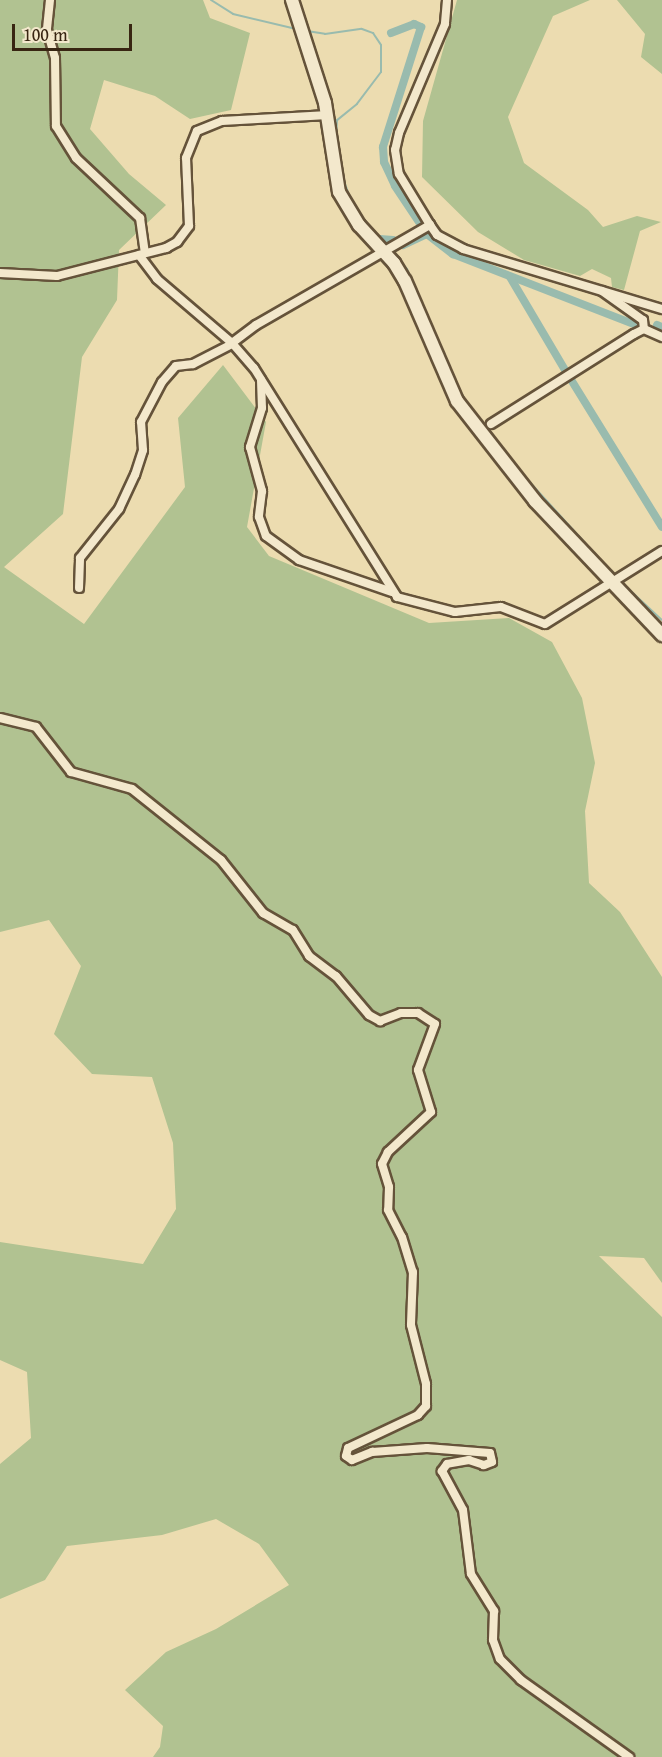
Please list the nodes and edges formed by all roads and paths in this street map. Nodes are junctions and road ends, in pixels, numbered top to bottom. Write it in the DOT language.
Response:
graph roads {
  1 [pos="50,0"];
  2 [pos="292,0"];
  3 [pos="447,0"];
  4 [pos="328,115"];
  5 [pos="430,225"];
  6 [pos="383,251"];
  7 [pos="142,254"];
  8 [pos="0,273"];
  9 [pos="601,291"];
  10 [pos="662,309"];
  11 [pos="644,329"];
  12 [pos="662,337"];
  13 [pos="231,344"];
  14 [pos="261,380"];
  15 [pos="491,424"];
  16 [pos="662,551"];
  17 [pos="610,582"];
  18 [pos="79,588"];
  19 [pos="392,592"];
  20 [pos="662,635"];
  21 [pos="0,718"];
  22 [pos="629,1757"];
  1 -- 7 [label="street"];
  2 -- 4 [label="street"];
  3 -- 5 [label="street"];
  4 -- 6 [label="street"];
  4 -- 7 [label="street"];
  5 -- 6 [label="street"];
  5 -- 9 [label="street"];
  6 -- 13 [label="street"];
  6 -- 17 [label="street"];
  7 -- 8 [label="street"];
  7 -- 13 [label="street"];
  9 -- 10 [label="street"];
  9 -- 11 [label="street"];
  11 -- 12 [label="street"];
  11 -- 15 [label="street"];
  13 -- 14 [label="street"];
  13 -- 18 [label="street"];
  14 -- 19 [label="street"];
  14 -- 19 [label="street"];
  16 -- 17 [label="street"];
  17 -- 19 [label="street"];
  17 -- 20 [label="street"];
  21 -- 22 [label="street"];
}
